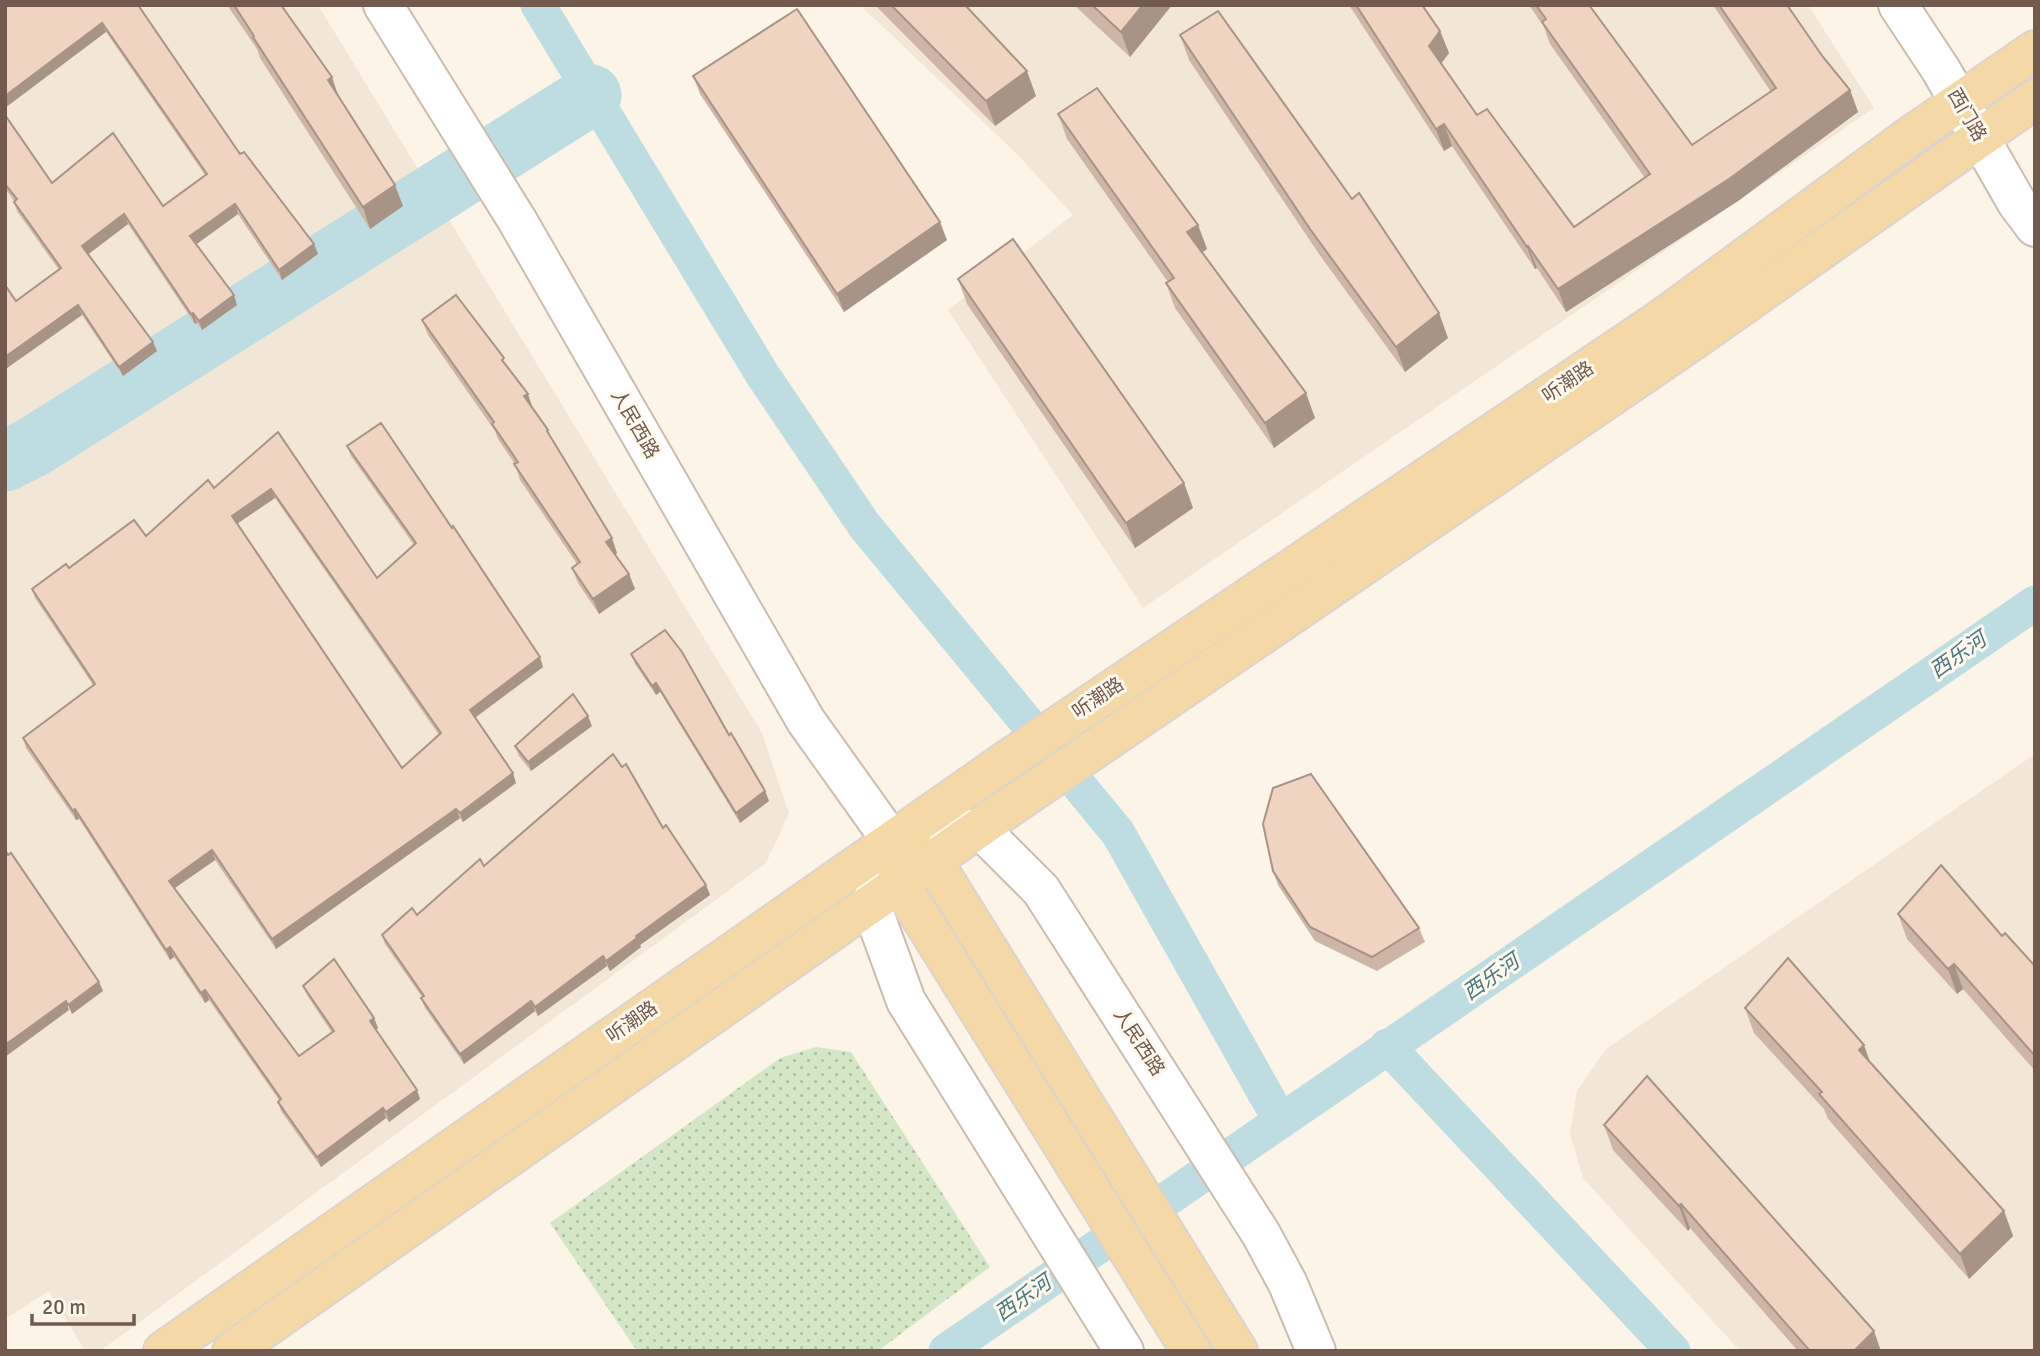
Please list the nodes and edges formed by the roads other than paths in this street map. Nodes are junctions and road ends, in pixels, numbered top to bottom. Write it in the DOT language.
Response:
graph roads {
  1 [pos="383,5"];
  2 [pos="1898,5"];
  3 [pos="2035,50"];
  4 [pos="2035,100"];
  5 [pos="1960,102"];
  6 [pos="1980,138"];
  7 [pos="2035,227"];
  8 [pos="979,828"];
  9 [pos="891,840"];
  10 [pos="933,861"];
  11 [pos="886,895"];
  12 [pos="1116,1339"];
  13 [pos="163,1351"];
  14 [pos="232,1351"];
  15 [pos="1191,1351"];
  16 [pos="1238,1351"];
  17 [pos="1316,1351"];
  1 -- 9 [label="street, 人民西路"];
  2 -- 5 [label="street, 西门路"];
  3 -- 5 [label="main road, 听潮路"];
  4 -- 6 [label="main road, 听潮路"];
  5 -- 6 [label="street, 西门路"];
  5 -- 9 [label="main road, 听潮路"];
  6 -- 7 [label="street, 西门路"];
  6 -- 8 [label="main road, 听潮路"];
  8 -- 9 [label="street"];
  8 -- 10 [label="main road, 听潮路"];
  8 -- 17 [label="street, 人民西路"];
  9 -- 10 [label="main road, 人民西路"];
  9 -- 11 [label="main road, 人民西路"];
  9 -- 13 [label="main road, 听潮路"];
  10 -- 11 [label="main road, 听潮路"];
  10 -- 16 [label="main road"];
  11 -- 12 [label="street, 人民西路"];
  11 -- 14 [label="main road, 听潮路"];
  11 -- 15 [label="main road, 人民西路"];
}
